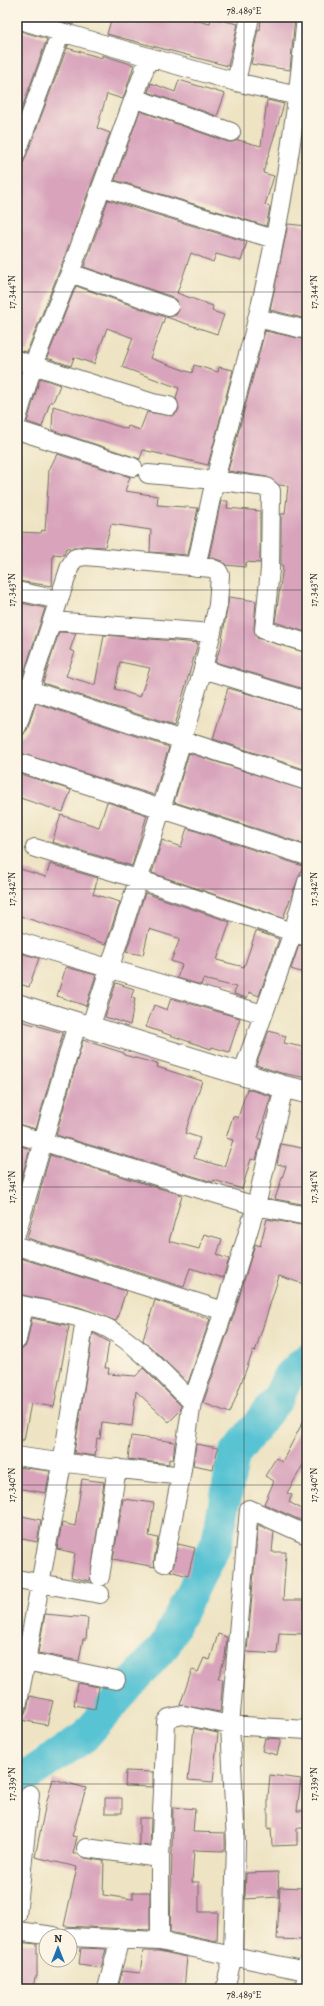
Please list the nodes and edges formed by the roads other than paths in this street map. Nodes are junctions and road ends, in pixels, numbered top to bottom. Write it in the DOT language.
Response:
graph roads {
  1 [pos="250,17"];
  2 [pos="306,17"];
  3 [pos="17,19"];
  4 [pos="62,32"];
  5 [pos="149,57"];
  6 [pos="236,82"];
  7 [pos="298,96"];
  8 [pos="134,98"];
  9 [pos="230,132"];
  10 [pos="17,152"];
  11 [pos="102,187"];
  12 [pos="274,239"];
  13 [pos="70,273"];
  14 [pos="170,307"];
  15 [pos="257,318"];
  16 [pos="307,330"];
  17 [pos="25,362"];
  18 [pos="169,406"];
  19 [pos="17,419"];
  20 [pos="17,430"];
  21 [pos="215,480"];
  22 [pos="196,567"];
  23 [pos="17,591"];
  24 [pos="60,600"];
  25 [pos="52,621"];
  26 [pos="212,633"];
  27 [pos="306,639"];
  28 [pos="203,669"];
  29 [pos="23,687"];
  30 [pos="307,701"];
  31 [pos="17,727"];
  32 [pos="182,739"];
  33 [pos="17,762"];
  34 [pos="307,781"];
  35 [pos="161,810"];
  36 [pos="35,848"];
  37 [pos="307,856"];
  38 [pos="138,879"];
  39 [pos="307,882"];
  40 [pos="300,934"];
  41 [pos="17,941"];
  42 [pos="108,968"];
  43 [pos="17,1005"];
  44 [pos="264,1014"];
  45 [pos="83,1026"];
  46 [pos="242,1074"];
  47 [pos="284,1087"];
  48 [pos="307,1092"];
  49 [pos="17,1134"];
  50 [pos="45,1141"];
  51 [pos="256,1206"];
  52 [pos="307,1216"];
  53 [pos="17,1231"];
  54 [pos="17,1246"];
  55 [pos="21,1305"];
  56 [pos="224,1311"];
  57 [pos="85,1320"];
  58 [pos="17,1340"];
  59 [pos="192,1402"];
  60 [pos="17,1456"];
  61 [pos="62,1464"];
  62 [pos="117,1468"];
  63 [pos="181,1476"];
  64 [pos="307,1535"];
  65 [pos="164,1563"];
  66 [pos="17,1579"];
  67 [pos="40,1583"];
  68 [pos="26,1662"];
  69 [pos="116,1680"];
  70 [pos="17,1707"];
  71 [pos="230,1725"];
  72 [pos="307,1730"];
  73 [pos="30,1794"];
  74 [pos="86,1848"];
  75 [pos="160,1858"];
  76 [pos="17,1915"];
  77 [pos="17,1931"];
  78 [pos="38,1934"];
  79 [pos="78,1937"];
  80 [pos="120,1938"];
  81 [pos="160,1941"];
  82 [pos="233,1955"];
  83 [pos="307,1963"];
  84 [pos="306,1971"];
  85 [pos="107,1989"];
  86 [pos="225,1989"];
  87 [pos="305,1989"];
  1 -- 6 [label="street"];
  2 -- 7 [label="street"];
  3 -- 4 [label="street"];
  4 -- 5 [label="street"];
  4 -- 10 [label="street"];
  5 -- 6 [label="street"];
  5 -- 8 [label="street"];
  6 -- 7 [label="street"];
  7 -- 12 [label="street"];
  8 -- 9 [label="street"];
  8 -- 11 [label="street"];
  11 -- 12 [label="street"];
  11 -- 13 [label="street"];
  12 -- 15 [label="street"];
  13 -- 14 [label="street"];
  13 -- 17 [label="street"];
  15 -- 16 [label="street"];
  15 -- 21 [label="street"];
  17 -- 18 [label="street"];
  17 -- 19 [label="street"];
  20 -- 21 [label="street"];
  21 -- 22 [label="street"];
  21 -- 27 [label="street"];
  22 -- 24 [label="street"];
  22 -- 26 [label="street"];
  23 -- 24 [label="street"];
  24 -- 25 [label="street"];
  25 -- 26 [label="street"];
  25 -- 29 [label="street"];
  26 -- 28 [label="street"];
  28 -- 30 [label="street"];
  28 -- 32 [label="street"];
  29 -- 31 [label="street"];
  29 -- 32 [label="street"];
  32 -- 34 [label="street"];
  32 -- 35 [label="street"];
  33 -- 35 [label="street"];
  35 -- 37 [label="street"];
  35 -- 38 [label="street"];
  36 -- 38 [label="street"];
  38 -- 40 [label="street"];
  38 -- 42 [label="street"];
  39 -- 40 [label="street"];
  40 -- 44 [label="street"];
  41 -- 42 [label="street"];
  42 -- 44 [label="street"];
  42 -- 45 [label="street"];
  43 -- 45 [label="street"];
  44 -- 46 [label="street"];
  45 -- 46 [label="street"];
  45 -- 50 [label="street"];
  46 -- 47 [label="street"];
  47 -- 48 [label="street"];
  47 -- 51 [label="street"];
  49 -- 50 [label="street"];
  50 -- 51 [label="street"];
  50 -- 53 [label="street"];
  51 -- 52 [label="street"];
  51 -- 56 [label="street"];
  54 -- 56 [label="street"];
  55 -- 57 [label="street"];
  55 -- 58 [label="street"];
  56 -- 59 [label="street"];
  57 -- 59 [label="street"];
  57 -- 61 [label="street"];
  59 -- 63 [label="street"];
  60 -- 61 [label="street"];
  61 -- 62 [label="street"];
  61 -- 67 [label="street"];
  62 -- 63 [label="street"];
  62 -- 67 [label="street"];
  63 -- 65 [label="street"];
  64 -- 71 [label="street"];
  66 -- 67 [label="street"];
  67 -- 68 [label="street"];
  68 -- 69 [label="street"];
  68 -- 70 [label="street"];
  71 -- 72 [label="street"];
  71 -- 75 [label="street"];
  71 -- 82 [label="street"];
  73 -- 76 [label="street"];
  74 -- 75 [label="street"];
  75 -- 81 [label="street"];
  77 -- 78 [label="street"];
  79 -- 80 [label="street"];
  80 -- 81 [label="street"];
  80 -- 85 [label="street"];
  81 -- 82 [label="street"];
  82 -- 84 [label="street"];
  82 -- 86 [label="street"];
  83 -- 84 [label="street"];
  84 -- 87 [label="street"];
}
